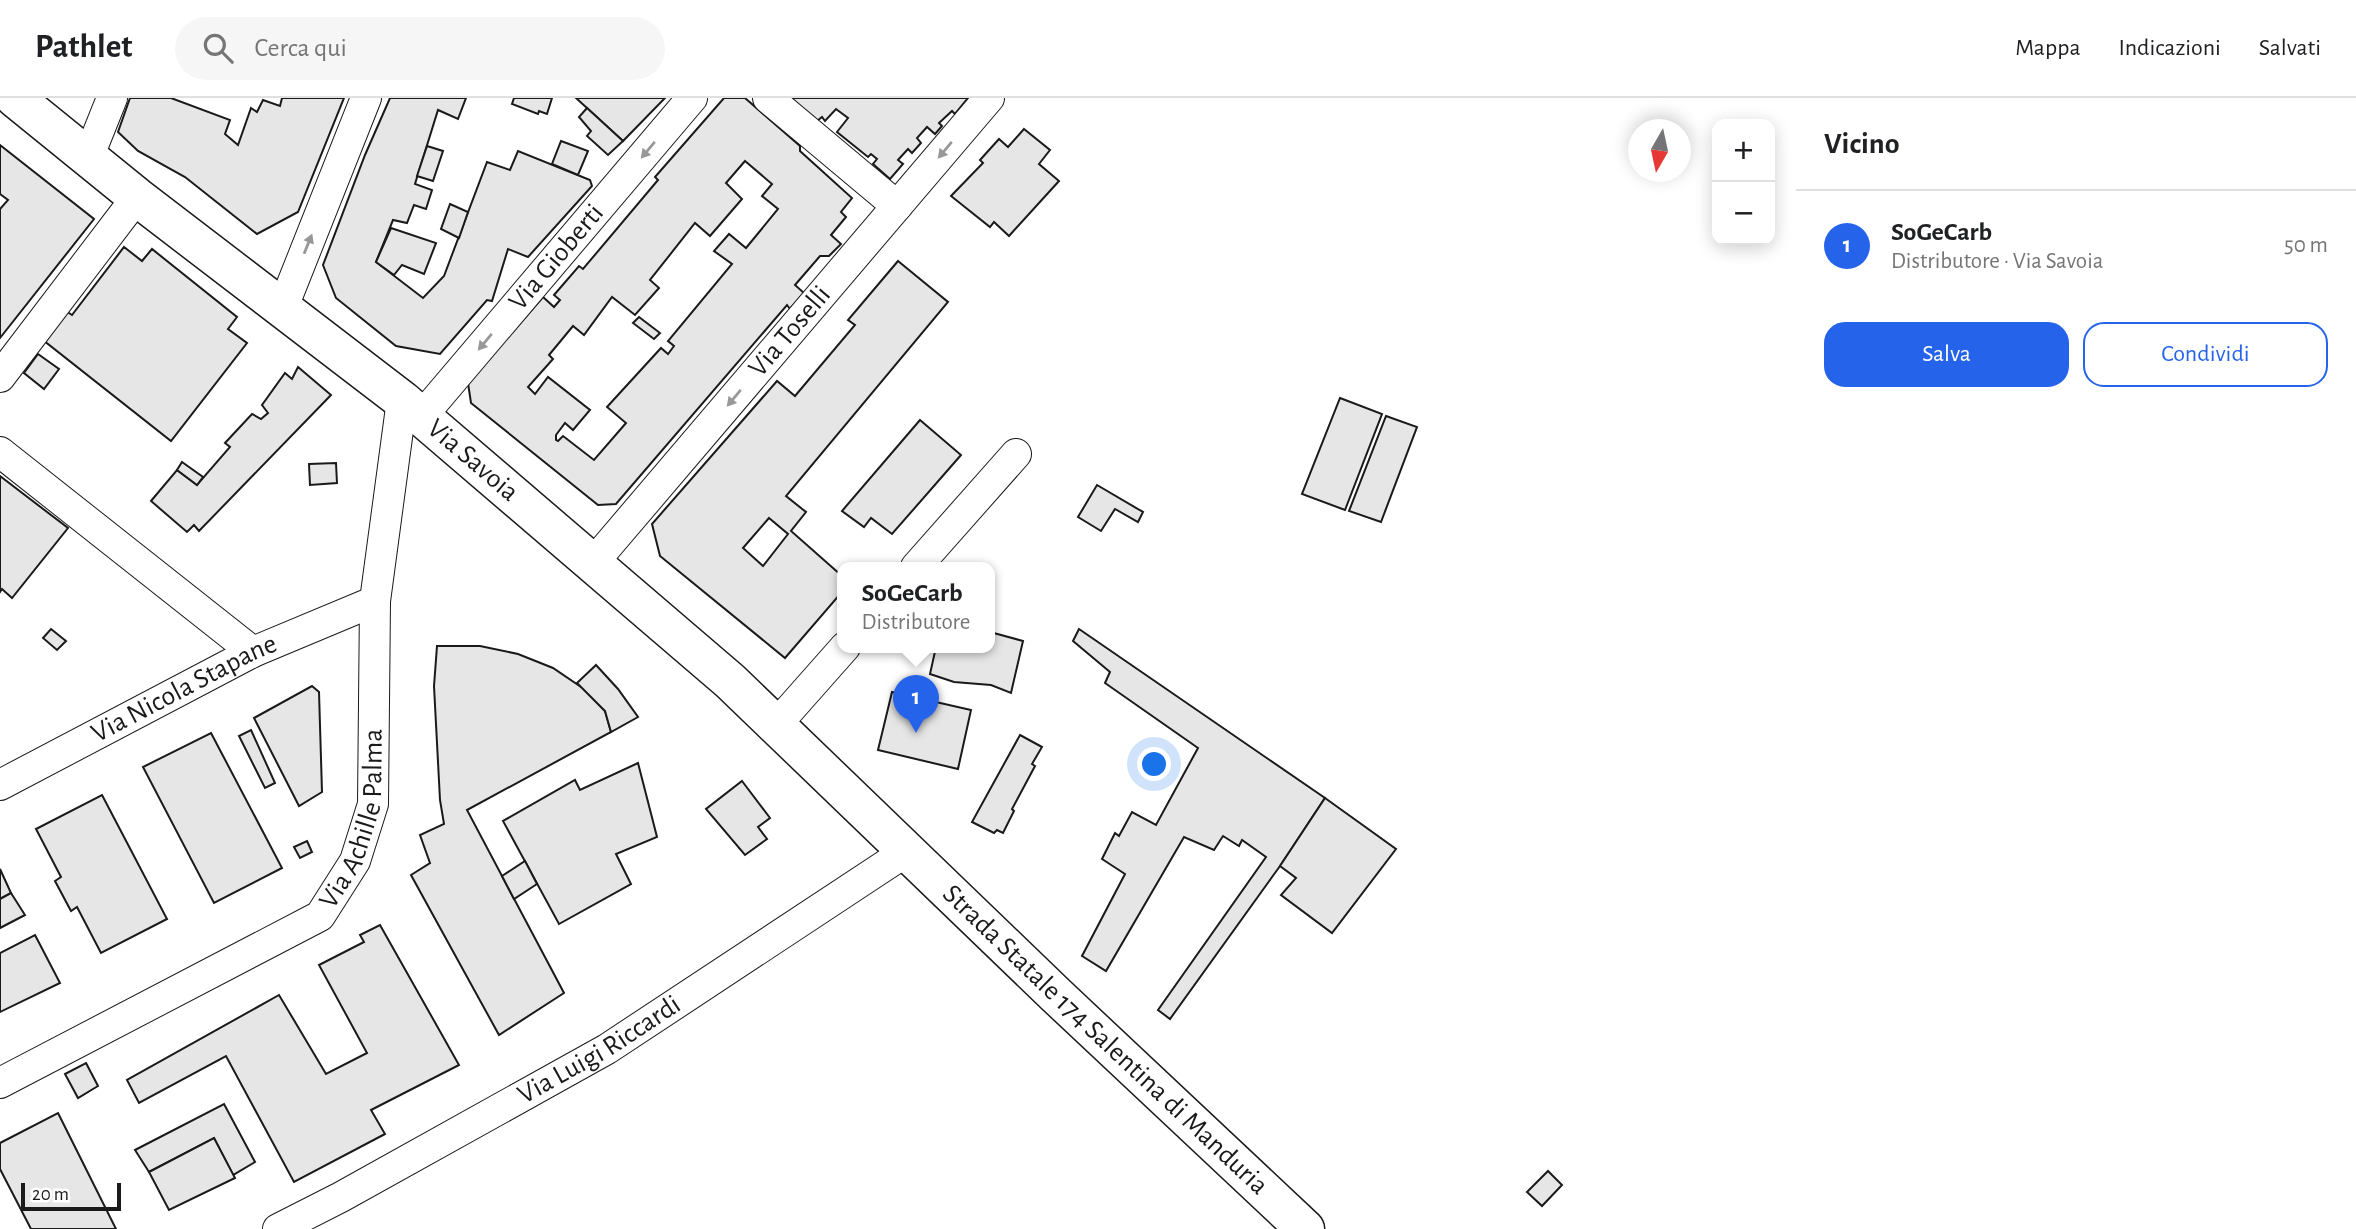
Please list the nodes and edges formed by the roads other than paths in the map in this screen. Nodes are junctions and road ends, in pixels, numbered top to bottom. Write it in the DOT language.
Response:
graph roads {
  1 [pos="15,98"];
  2 [pos="112,98"];
  3 [pos="366,98"];
  4 [pos="692,98"];
  5 [pos="768,98"];
  6 [pos="989,98"];
  7 [pos="88,158"];
  8 [pos="137,197"];
  9 [pos="897,206"];
  10 [pos="283,307"];
  11 [pos="0,377"];
  12 [pos="412,408"];
  13 [pos="0,452"];
  14 [pos="1016,454"];
  15 [pos="920,562"];
  16 [pos="593,564"];
  17 [pos="375,600"];
  18 [pos="253,652"];
  19 [pos="840,653"];
  20 [pos="776,725"];
  21 [pos="0,785"];
  22 [pos="907,850"];
  23 [pos="0,1083"];
  24 [pos="278,1229"];
  25 [pos="1304,1229"];
  1 -- 7 [label="main road, Via Savoia"];
  2 -- 7 [label="street"];
  10 -- 3 [label="street, one-way"];
  4 -- 12 [label="street, Via Gioberti, one-way"];
  5 -- 9 [label="street"];
  6 -- 9 [label="street, Via Toselli, one-way"];
  7 -- 8 [label="main road, Via Savoia"];
  8 -- 10 [label="main road, Via Savoia"];
  8 -- 11 [label="street"];
  9 -- 16 [label="street, Via Toselli, one-way"];
  10 -- 12 [label="main road, Via Savoia"];
  12 -- 16 [label="main road, Via Savoia"];
  12 -- 17 [label="street, Via Achille Palma"];
  13 -- 18 [label="street"];
  14 -- 15 [label="street"];
  16 -- 20 [label="main road, Via Savoia"];
  17 -- 18 [label="street, Via Nicola Stapane"];
  17 -- 23 [label="street, Via Achille Palma"];
  18 -- 21 [label="street, Via Nicola Stapane"];
  19 -- 20 [label="street"];
  20 -- 22 [label="main road, Via Savoia"];
  22 -- 24 [label="street, Via Luigi Riccardi"];
  22 -- 25 [label="main road, Strada Statale 174 Salentina di Manduria"];
}
